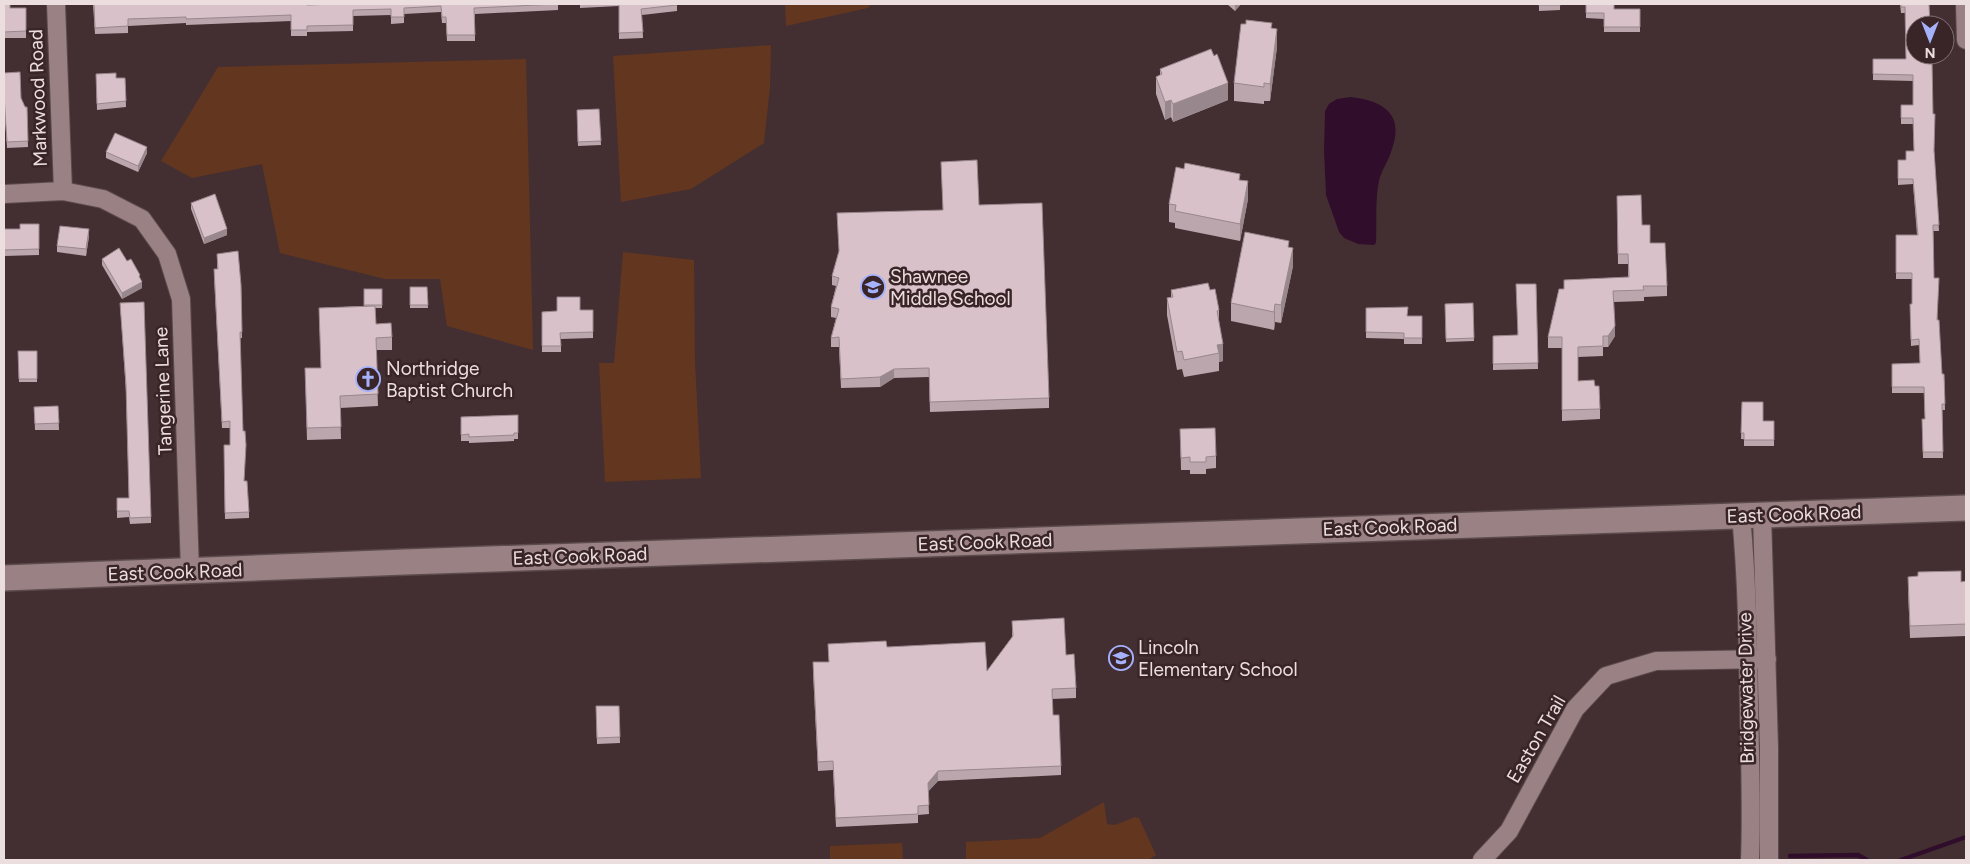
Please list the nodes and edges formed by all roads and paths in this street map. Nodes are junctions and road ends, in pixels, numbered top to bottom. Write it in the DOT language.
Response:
graph roads {
  1 [pos="56,4"];
  2 [pos="1965,4"];
  3 [pos="1966,40"];
  4 [pos="63,191"];
  5 [pos="4,194"];
  6 [pos="1966,508"];
  7 [pos="1752,515"];
  8 [pos="190,571"];
  9 [pos="4,578"];
  10 [pos="1748,658"];
  11 [pos="1766,659"];
  12 [pos="1482,860"];
  13 [pos="1750,860"];
  14 [pos="1769,860"];
  1 -- 4 [label="street, Markwood Road"];
  2 -- 3 [label="street"];
  4 -- 5 [label="street"];
  4 -- 8 [label="street, Tangerine Lane"];
  6 -- 7 [label="main road, East Cook Road"];
  7 -- 8 [label="main road, East Cook Road"];
  7 -- 10 [label="street, Bridgewater Drive"];
  7 -- 11 [label="street, Bridgewater Drive"];
  8 -- 9 [label="main road, East Cook Road"];
  10 -- 11 [label="street, Easton Trail"];
  10 -- 12 [label="street, Easton Trail"];
  10 -- 13 [label="street, Bridgewater Drive"];
  11 -- 14 [label="street, Bridgewater Drive"];
}
